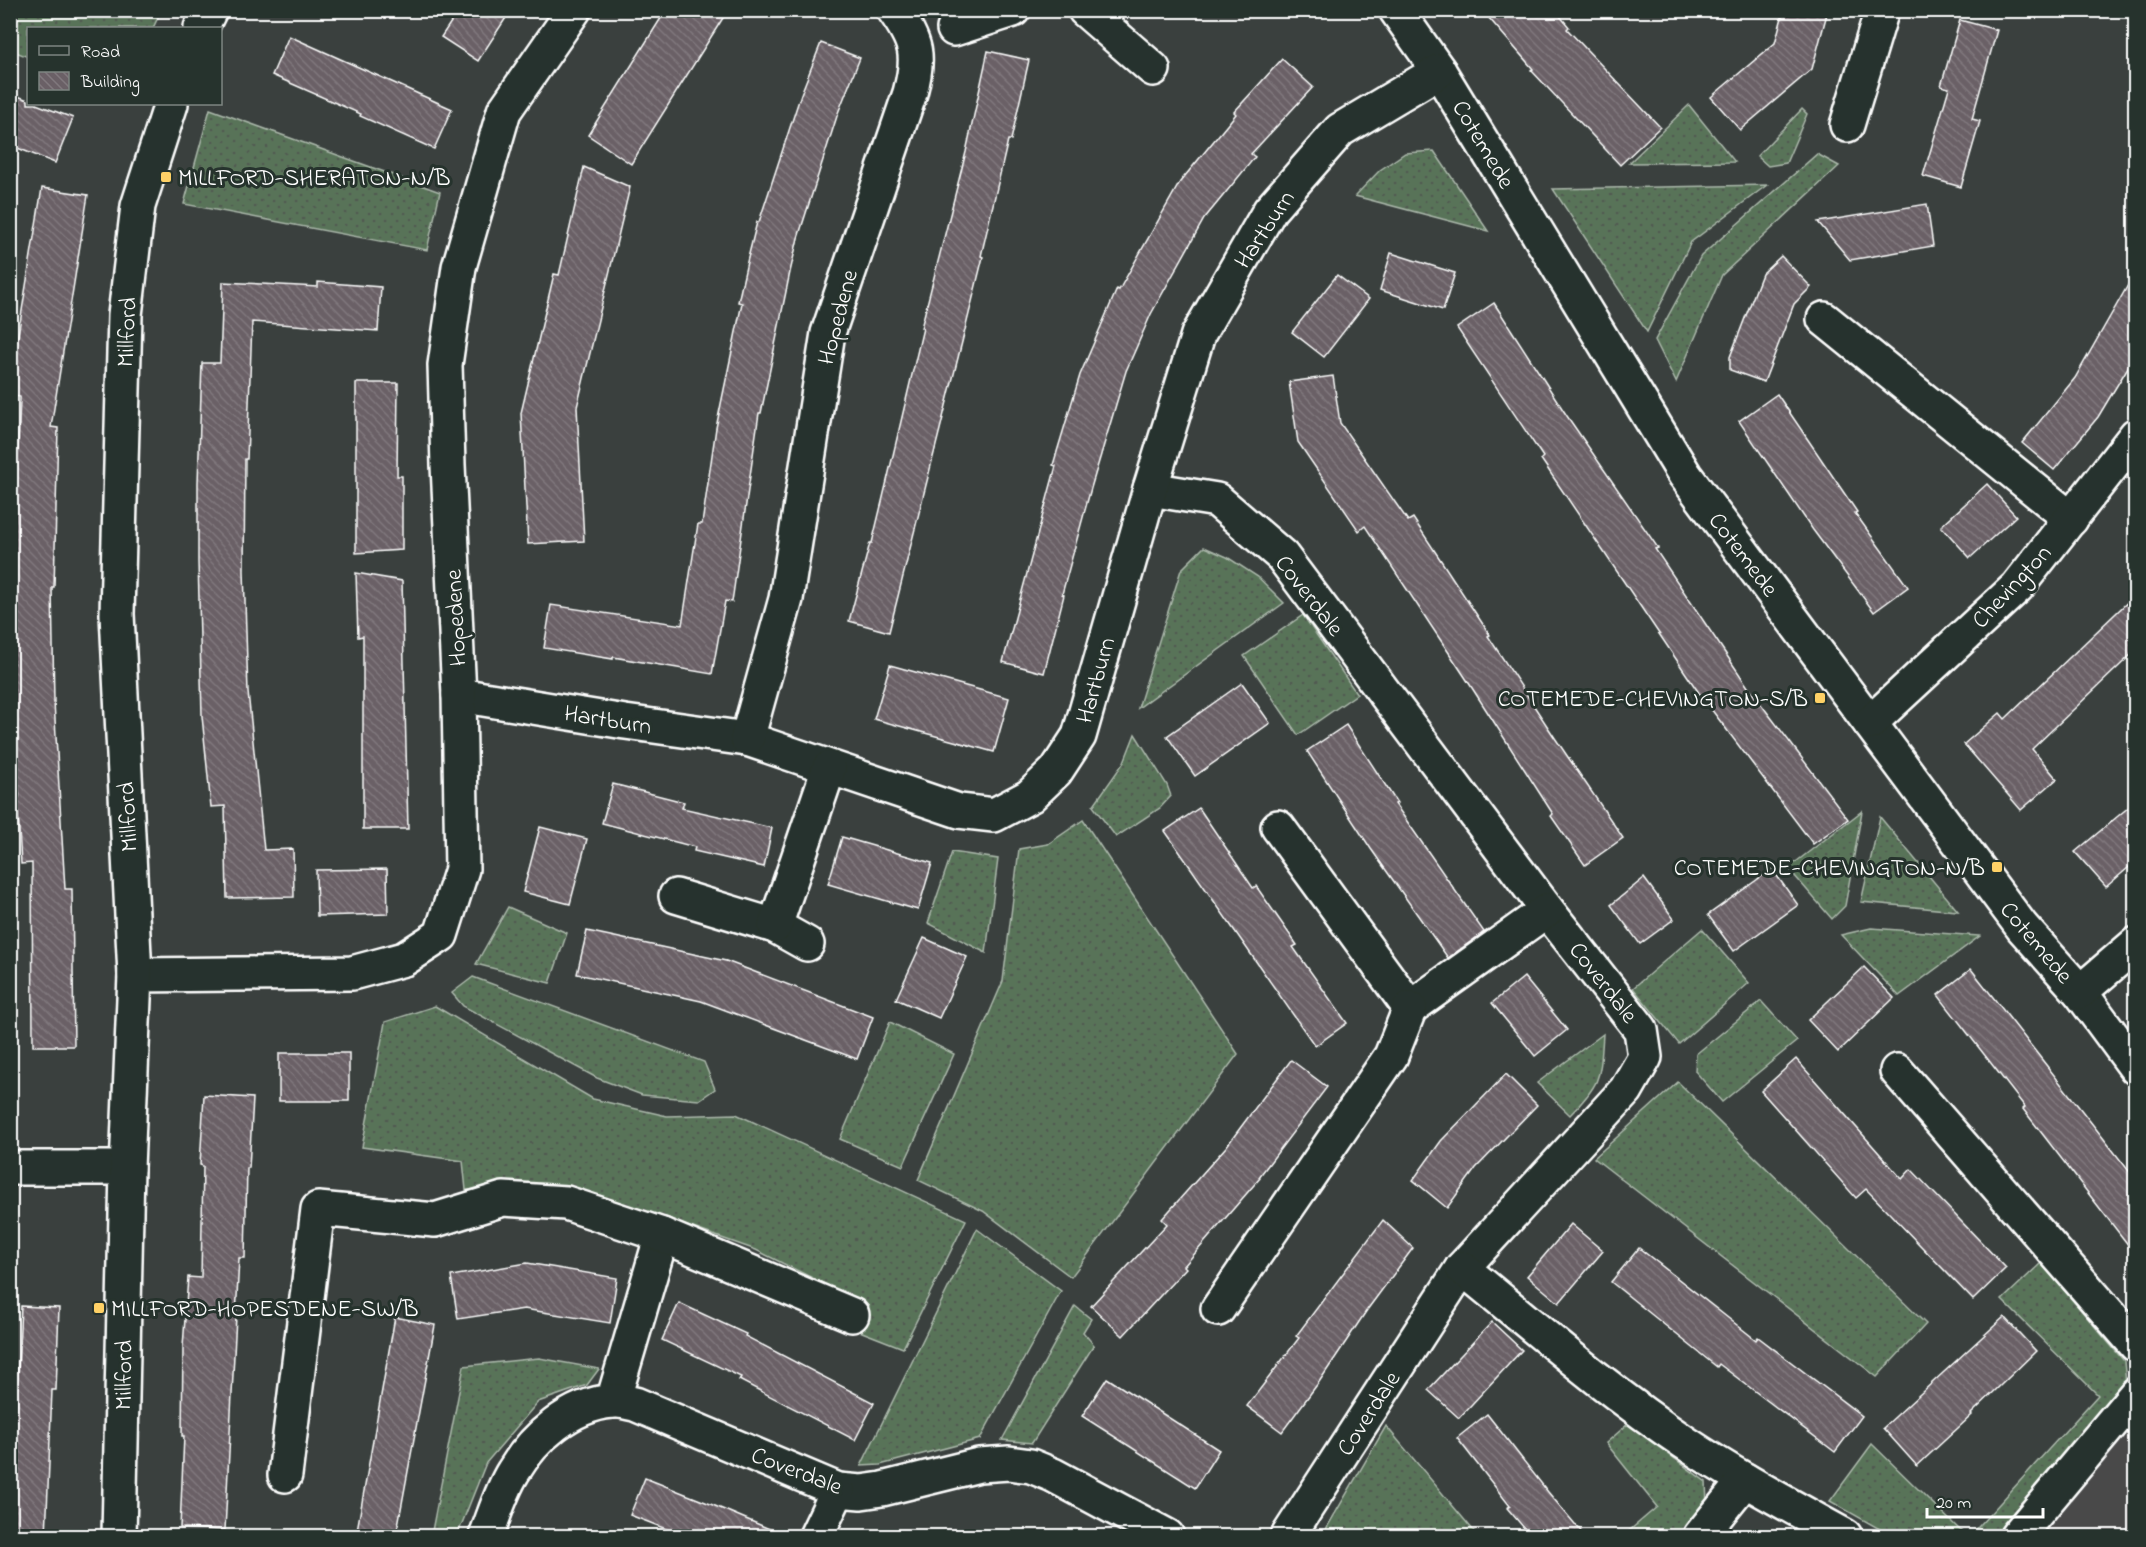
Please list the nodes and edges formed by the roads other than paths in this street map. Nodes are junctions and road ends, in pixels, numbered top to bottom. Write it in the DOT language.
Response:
graph roads {
  1 [pos="210,10"];
  2 [pos="574,10"];
  3 [pos="894,10"];
  4 [pos="1013,10"];
  5 [pos="1085,10"];
  6 [pos="1396,10"];
  7 [pos="1882,10"];
  8 [pos="202,27"];
  9 [pos="954,29"];
  10 [pos="1153,69"];
  11 [pos="1439,71"];
  12 [pos="171,105"];
  13 [pos="1847,125"];
  14 [pos="1824,319"];
  15 [pos="2136,435"];
  16 [pos="1150,489"];
  17 [pos="2071,519"];
  18 [pos="459,695"];
  19 [pos="1870,723"];
  20 [pos="747,739"];
  21 [pos="830,768"];
  22 [pos="1278,827"];
  23 [pos="676,896"];
  24 [pos="1547,910"];
  25 [pos="775,926"];
  26 [pos="2136,944"];
  27 [pos="807,945"];
  28 [pos="135,975"];
  29 [pos="2080,992"];
  30 [pos="1410,1008"];
  31 [pos="2136,1068"];
  32 [pos="1897,1071"];
  33 [pos="10,1168"];
  34 [pos="127,1168"];
  35 [pos="662,1235"];
  36 [pos="1462,1268"];
  37 [pos="1218,1309"];
  38 [pos="852,1314"];
  39 [pos="2136,1345"];
  40 [pos="2136,1394"];
  41 [pos="613,1401"];
  42 [pos="285,1475"];
  43 [pos="1744,1480"];
  44 [pos="838,1490"];
  45 [pos="119,1536"];
  46 [pos="486,1536"];
  47 [pos="816,1536"];
  48 [pos="1167,1536"];
  49 [pos="1288,1536"];
  50 [pos="1700,1536"];
  51 [pos="1845,1536"];
  52 [pos="2017,1536"];
  1 -- 8 [label="street"];
  2 -- 18 [label="street, Hopedene"];
  3 -- 20 [label="street, Hopedene"];
  4 -- 9 [label="street"];
  5 -- 10 [label="street"];
  6 -- 11 [label="street, Cotemede"];
  7 -- 13 [label="street"];
  11 -- 16 [label="street, Hartburn"];
  11 -- 19 [label="street, Cotemede"];
  12 -- 28 [label="street, Millford"];
  14 -- 17 [label="street"];
  15 -- 17 [label="street, Chevington"];
  16 -- 21 [label="street, Hartburn"];
  16 -- 24 [label="street, Coverdale"];
  17 -- 19 [label="street, Chevington"];
  18 -- 20 [label="street, Hartburn"];
  18 -- 28 [label="street, Hopedene"];
  19 -- 29 [label="street, Cotemede"];
  20 -- 21 [label="street, Hartburn"];
  21 -- 25 [label="street"];
  22 -- 30 [label="street"];
  23 -- 25 [label="street"];
  24 -- 30 [label="street"];
  24 -- 36 [label="street, Coverdale"];
  25 -- 27 [label="street"];
  26 -- 29 [label="street"];
  28 -- 34 [label="street, Millford"];
  29 -- 31 [label="street, Cotemede"];
  30 -- 37 [label="street"];
  32 -- 39 [label="street"];
  33 -- 34 [label="street"];
  34 -- 45 [label="street, Millford"];
  35 -- 38 [label="street"];
  35 -- 41 [label="street"];
  35 -- 42 [label="street"];
  36 -- 43 [label="street"];
  36 -- 49 [label="street, Coverdale"];
  40 -- 52 [label="street"];
  41 -- 44 [label="street, Coverdale"];
  41 -- 46 [label="street, Coverdale"];
  43 -- 50 [label="street"];
  43 -- 51 [label="street"];
  44 -- 47 [label="street"];
  44 -- 48 [label="street, Coverdale"];
}
